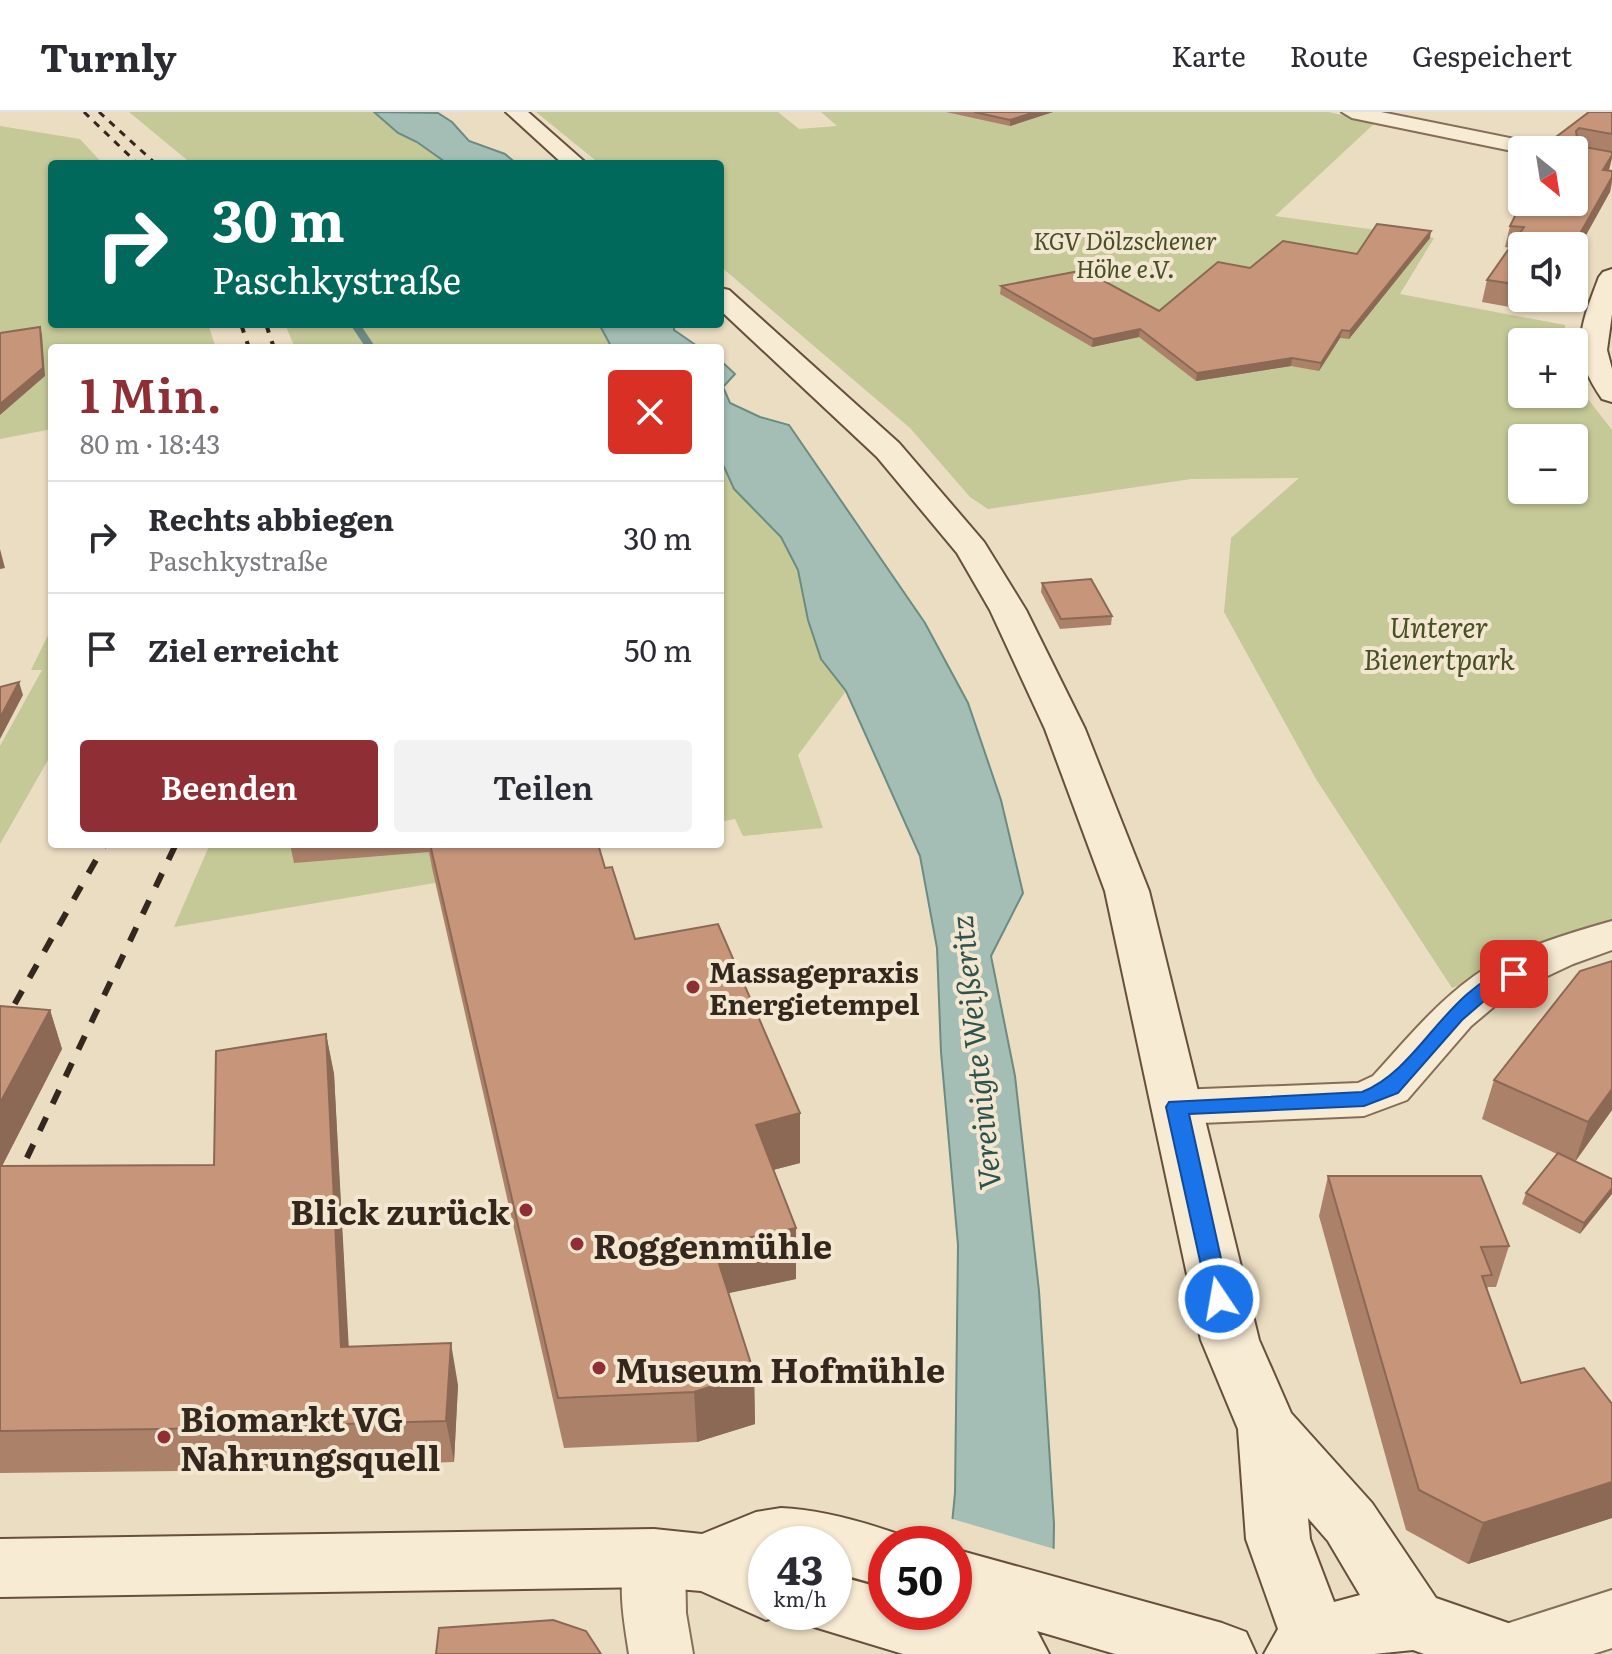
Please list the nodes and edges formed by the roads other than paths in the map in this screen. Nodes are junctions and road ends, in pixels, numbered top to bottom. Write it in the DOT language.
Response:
graph roads {
  1 [pos="516,112"];
  2 [pos="1352,112"];
  3 [pos="1508,144"];
  4 [pos="571,160"];
  5 [pos="1612,277"];
  6 [pos="724,300"];
  7 [pos="1612,393"];
  8 [pos="1612,935"];
  9 [pos="1177,1107"];
  10 [pos="1268,1429"];
  11 [pos="748,1540"];
  12 [pos="681,1560"];
  13 [pos="0,1568"];
  14 [pos="852,1569"];
  15 [pos="972,1583"];
  16 [pos="748,1584"];
  17 [pos="1612,1619"];
  18 [pos="1413,1620"];
  19 [pos="1307,1647"];
  20 [pos="1204,1650"];
  21 [pos="1508,1653"];
  22 [pos="661,1654"];
  23 [pos="1015,1654"];
  1 -- 4 [label="main road"];
  2 -- 3 [label="street"];
  5 -- 7 [label="main road"];
  6 -- 9 [label="main road"];
  8 -- 9 [label="street"];
  9 -- 10 [label="main road"];
  10 -- 18 [label="main road"];
  10 -- 19 [label="main road"];
  11 -- 12 [label="main road"];
  12 -- 13 [label="main road"];
  12 -- 16 [label="main road"];
  12 -- 22 [label="street"];
  14 -- 23 [label="main road"];
  15 -- 20 [label="main road"];
  17 -- 21 [label="street"];
  18 -- 19 [label="main road"];
  18 -- 21 [label="main road"];
}
